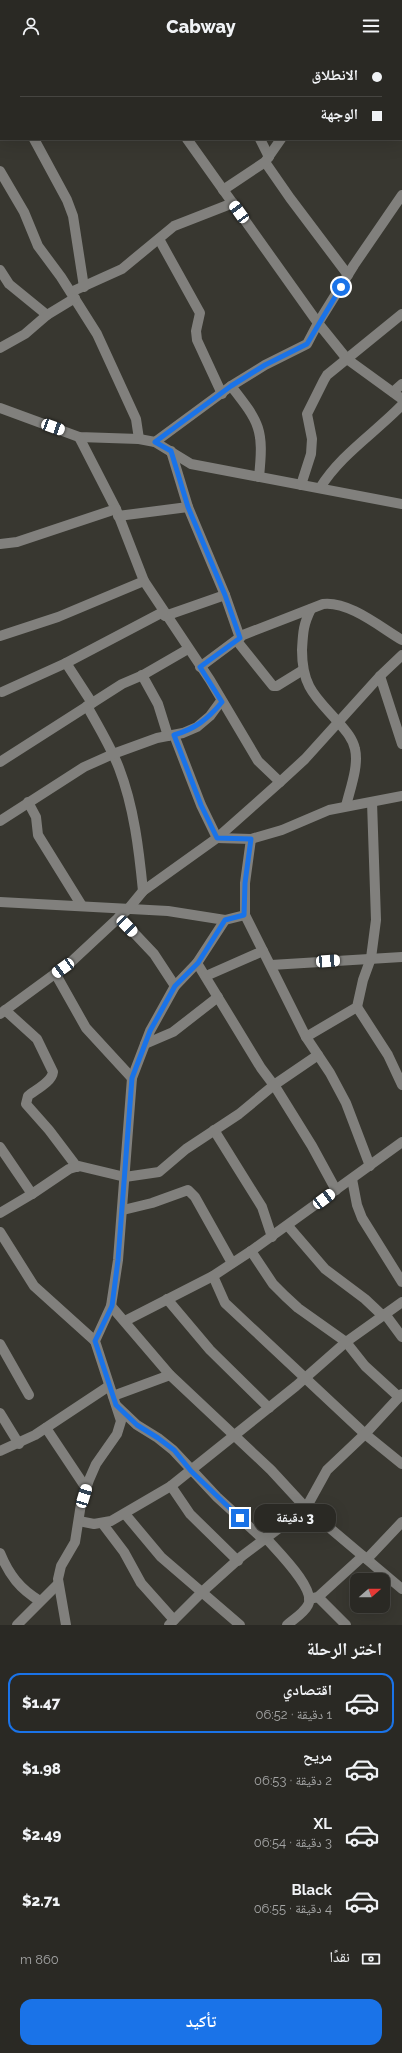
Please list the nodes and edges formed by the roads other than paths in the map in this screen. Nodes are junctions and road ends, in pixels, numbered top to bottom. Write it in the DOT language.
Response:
graph roads {
  1 [pos="35,140"];
  2 [pos="188,140"];
  3 [pos="260,140"];
  4 [pos="280,140"];
  5 [pos="267,159"];
  6 [pos="0,171"];
  7 [pos="223,190"];
  8 [pos="402,195"];
  9 [pos="233,203"];
  10 [pos="159,239"];
  11 [pos="0,270"];
  12 [pos="348,275"];
  13 [pos="84,287"];
  14 [pos="73,295"];
  15 [pos="402,314"];
  16 [pos="47,315"];
  17 [pos="318,323"];
  18 [pos="0,348"];
  19 [pos="347,358"];
  20 [pos="402,384"];
  21 [pos="231,386"];
  22 [pos="393,392"];
  23 [pos="222,394"];
  24 [pos="402,399"];
  25 [pos="402,405"];
  26 [pos="0,408"];
  27 [pos="79,437"];
  28 [pos="139,439"];
  29 [pos="155,442"];
  30 [pos="171,451"];
  31 [pos="259,477"];
  32 [pos="301,485"];
  33 [pos="320,488"];
  34 [pos="402,504"];
  35 [pos="188,507"];
  36 [pos="117,512"];
  37 [pos="0,544"];
  38 [pos="144,581"];
  39 [pos="225,595"];
  40 [pos="311,609"];
  41 [pos="164,614"];
  42 [pos="0,636"];
  43 [pos="238,639"];
  44 [pos="402,640"];
  45 [pos="188,649"];
  46 [pos="402,655"];
  47 [pos="66,663"];
  48 [pos="200,667"];
  49 [pos="303,670"];
  50 [pos="142,676"];
  51 [pos="380,676"];
  52 [pos="2,692"];
  53 [pos="222,702"];
  54 [pos="90,704"];
  55 [pos="339,722"];
  56 [pos="171,736"];
  57 [pos="402,744"];
  58 [pos="113,754"];
  59 [pos="2,757"];
  60 [pos="280,782"];
  61 [pos="402,796"];
  62 [pos="28,802"];
  63 [pos="372,802"];
  64 [pos="346,806"];
  65 [pos="0,821"];
  66 [pos="217,838"];
  67 [pos="251,839"];
  68 [pos="143,891"];
  69 [pos="0,902"];
  70 [pos="82,906"];
  71 [pos="129,908"];
  72 [pos="244,915"];
  73 [pos="119,917"];
  74 [pos="225,920"];
  75 [pos="263,951"];
  76 [pos="402,957"];
  77 [pos="372,958"];
  78 [pos="198,963"];
  79 [pos="271,965"];
  80 [pos="55,973"];
  81 [pos="206,976"];
  82 [pos="175,986"];
  83 [pos="218,997"];
  84 [pos="357,1007"];
  85 [pos="3,1012"];
  86 [pos="306,1037"];
  87 [pos="145,1044"];
  88 [pos="318,1055"];
  89 [pos="132,1078"];
  90 [pos="274,1085"];
  91 [pos="402,1085"];
  92 [pos="214,1130"];
  93 [pos="402,1142"];
  94 [pos="0,1147"];
  95 [pos="370,1166"];
  96 [pos="76,1167"];
  97 [pos="125,1177"];
  98 [pos="352,1178"];
  99 [pos="336,1190"];
  100 [pos="32,1194"];
  101 [pos="123,1210"];
  102 [pos="0,1212"];
  103 [pos="288,1226"];
  104 [pos="0,1232"];
  105 [pos="272,1237"];
  106 [pos="251,1251"];
  107 [pos="232,1263"];
  108 [pos="213,1276"];
  109 [pos="402,1282"];
  110 [pos="167,1299"];
  111 [pos="402,1302"];
  112 [pos="112,1306"];
  113 [pos="384,1315"];
  114 [pos="125,1321"];
  115 [pos="402,1337"];
  116 [pos="95,1341"];
  117 [pos="346,1342"];
  118 [pos="0,1344"];
  119 [pos="170,1375"];
  120 [pos="306,1377"];
  121 [pos="109,1386"];
  122 [pos="29,1395"];
  123 [pos="400,1395"];
  124 [pos="114,1400"];
  125 [pos="269,1408"];
  126 [pos="0,1413"];
  127 [pos="46,1428"];
  128 [pos="365,1434"];
  129 [pos="234,1435"];
  130 [pos="18,1444"];
  131 [pos="0,1451"];
  132 [pos="402,1464"];
  133 [pos="191,1471"];
  134 [pos="171,1486"];
  135 [pos="86,1488"];
  136 [pos="306,1508"];
  137 [pos="125,1514"];
  138 [pos="79,1521"];
  139 [pos="402,1522"];
  140 [pos="102,1523"];
  141 [pos="265,1539"];
  142 [pos="0,1553"];
  143 [pos="365,1557"];
  144 [pos="238,1561"];
  145 [pos="58,1584"];
  146 [pos="402,1589"];
  147 [pos="202,1592"];
  148 [pos="313,1598"];
  149 [pos="40,1601"];
  150 [pos="172,1623"];
  151 [pos="17,1625"];
  152 [pos="66,1625"];
  153 [pos="240,1625"];
  154 [pos="288,1625"];
  155 [pos="346,1625"];
  1 -- 13 [label="street"];
  2 -- 7 [label="street"];
  3 -- 5 [label="street"];
  4 -- 5 [label="street"];
  5 -- 7 [label="street"];
  5 -- 12 [label="street"];
  6 -- 14 [label="street"];
  7 -- 9 [label="street"];
  8 -- 12 [label="street"];
  9 -- 10 [label="street"];
  9 -- 17 [label="street"];
  10 -- 13 [label="street"];
  10 -- 23 [label="street"];
  11 -- 16 [label="street"];
  12 -- 17 [label="street"];
  13 -- 14 [label="street"];
  14 -- 16 [label="street"];
  14 -- 28 [label="street"];
  15 -- 19 [label="street"];
  16 -- 18 [label="street"];
  17 -- 19 [label="street"];
  17 -- 21 [label="street"];
  19 -- 22 [label="street"];
  19 -- 32 [label="street"];
  20 -- 22 [label="street"];
  21 -- 23 [label="street"];
  21 -- 31 [label="street"];
  22 -- 24 [label="street"];
  23 -- 29 [label="street"];
  25 -- 33 [label="street"];
  26 -- 27 [label="street"];
  27 -- 28 [label="street"];
  27 -- 36 [label="street"];
  28 -- 29 [label="street"];
  29 -- 30 [label="street"];
  30 -- 31 [label="street"];
  30 -- 35 [label="street"];
  31 -- 32 [label="street"];
  32 -- 33 [label="street"];
  33 -- 34 [label="street"];
  35 -- 36 [label="street"];
  35 -- 39 [label="street"];
  36 -- 37 [label="street"];
  36 -- 38 [label="street"];
  38 -- 41 [label="street"];
  38 -- 42 [label="street"];
  39 -- 41 [label="street"];
  39 -- 43 [label="street"];
  40 -- 43 [label="street"];
  40 -- 44 [label="street"];
  40 -- 49 [label="street"];
  41 -- 45 [label="street"];
  41 -- 47 [label="street"];
  43 -- 48 [label="street"];
  43 -- 49 [label="street"];
  45 -- 48 [label="street"];
  45 -- 50 [label="street"];
  46 -- 51 [label="street"];
  47 -- 52 [label="street"];
  47 -- 54 [label="street"];
  48 -- 53 [label="street"];
  49 -- 55 [label="street"];
  50 -- 54 [label="street"];
  50 -- 56 [label="street"];
  51 -- 55 [label="street"];
  51 -- 57 [label="street"];
  53 -- 56 [label="street"];
  53 -- 60 [label="street"];
  54 -- 58 [label="street"];
  54 -- 59 [label="street"];
  55 -- 60 [label="street"];
  55 -- 64 [label="street"];
  56 -- 58 [label="street"];
  56 -- 66 [label="street"];
  58 -- 62 [label="street"];
  58 -- 68 [label="street"];
  60 -- 66 [label="street"];
  61 -- 63 [label="street"];
  62 -- 65 [label="street"];
  62 -- 70 [label="street"];
  63 -- 64 [label="street"];
  63 -- 77 [label="street"];
  64 -- 67 [label="street"];
  66 -- 67 [label="street"];
  66 -- 68 [label="street"];
  67 -- 72 [label="street"];
  68 -- 71 [label="street"];
  69 -- 70 [label="street"];
  70 -- 71 [label="street"];
  71 -- 73 [label="street"];
  71 -- 74 [label="street"];
  72 -- 74 [label="street"];
  72 -- 75 [label="street"];
  73 -- 80 [label="street"];
  73 -- 82 [label="street"];
  74 -- 78 [label="street"];
  75 -- 79 [label="street"];
  75 -- 81 [label="street"];
  76 -- 77 [label="street"];
  77 -- 79 [label="street"];
  77 -- 84 [label="street"];
  78 -- 81 [label="street"];
  78 -- 82 [label="street"];
  79 -- 86 [label="street"];
  80 -- 85 [label="street"];
  80 -- 89 [label="street"];
  81 -- 83 [label="street"];
  82 -- 87 [label="street"];
  83 -- 87 [label="street"];
  83 -- 90 [label="street"];
  84 -- 86 [label="street"];
  84 -- 91 [label="street"];
  85 -- 96 [label="street"];
  86 -- 88 [label="street"];
  87 -- 89 [label="street"];
  88 -- 90 [label="street"];
  88 -- 95 [label="street"];
  89 -- 97 [label="street"];
  90 -- 92 [label="street"];
  90 -- 99 [label="street"];
  92 -- 97 [label="street"];
  92 -- 105 [label="street"];
  93 -- 95 [label="street"];
  94 -- 100 [label="street"];
  95 -- 98 [label="street"];
  96 -- 97 [label="street"];
  96 -- 100 [label="street"];
  97 -- 101 [label="street"];
  98 -- 99 [label="street"];
  98 -- 109 [label="street"];
  99 -- 103 [label="street"];
  100 -- 102 [label="street"];
  101 -- 107 [label="street"];
  101 -- 112 [label="street"];
  103 -- 105 [label="street"];
  103 -- 113 [label="street"];
  104 -- 116 [label="street"];
  105 -- 106 [label="street"];
  106 -- 107 [label="street"];
  106 -- 117 [label="street"];
  107 -- 108 [label="street"];
  108 -- 110 [label="street"];
  108 -- 120 [label="street"];
  110 -- 114 [label="street"];
  110 -- 125 [label="street"];
  111 -- 113 [label="street"];
  112 -- 114 [label="street"];
  112 -- 116 [label="street"];
  113 -- 115 [label="street"];
  113 -- 117 [label="street"];
  114 -- 119 [label="street"];
  116 -- 121 [label="street"];
  117 -- 120 [label="street"];
  117 -- 123 [label="street"];
  118 -- 122 [label="street"];
  119 -- 124 [label="street"];
  119 -- 129 [label="street"];
  120 -- 125 [label="street"];
  120 -- 128 [label="street"];
  121 -- 124 [label="street"];
  121 -- 127 [label="street"];
  123 -- 128 [label="street"];
  124 -- 133 [label="street"];
  124 -- 135 [label="street"];
  125 -- 129 [label="street"];
  126 -- 130 [label="street"];
  127 -- 130 [label="street"];
  127 -- 135 [label="street"];
  128 -- 132 [label="street"];
  128 -- 136 [label="street"];
  129 -- 133 [label="street"];
  129 -- 136 [label="street"];
  130 -- 131 [label="street"];
  133 -- 134 [label="street"];
  133 -- 141 [label="street"];
  134 -- 137 [label="street"];
  134 -- 144 [label="street"];
  135 -- 138 [label="street"];
  136 -- 141 [label="street"];
  136 -- 143 [label="street"];
  137 -- 140 [label="street"];
  137 -- 147 [label="street"];
  138 -- 140 [label="street"];
  138 -- 145 [label="street"];
  139 -- 143 [label="street"];
  140 -- 150 [label="street"];
  141 -- 144 [label="street"];
  141 -- 148 [label="street"];
  142 -- 149 [label="street"];
  143 -- 146 [label="street"];
  143 -- 148 [label="street"];
  144 -- 147 [label="street"];
  145 -- 149 [label="street"];
  145 -- 152 [label="street"];
  147 -- 150 [label="street"];
  147 -- 153 [label="street"];
  148 -- 154 [label="street"];
  148 -- 155 [label="street"];
  149 -- 151 [label="street"];
}
